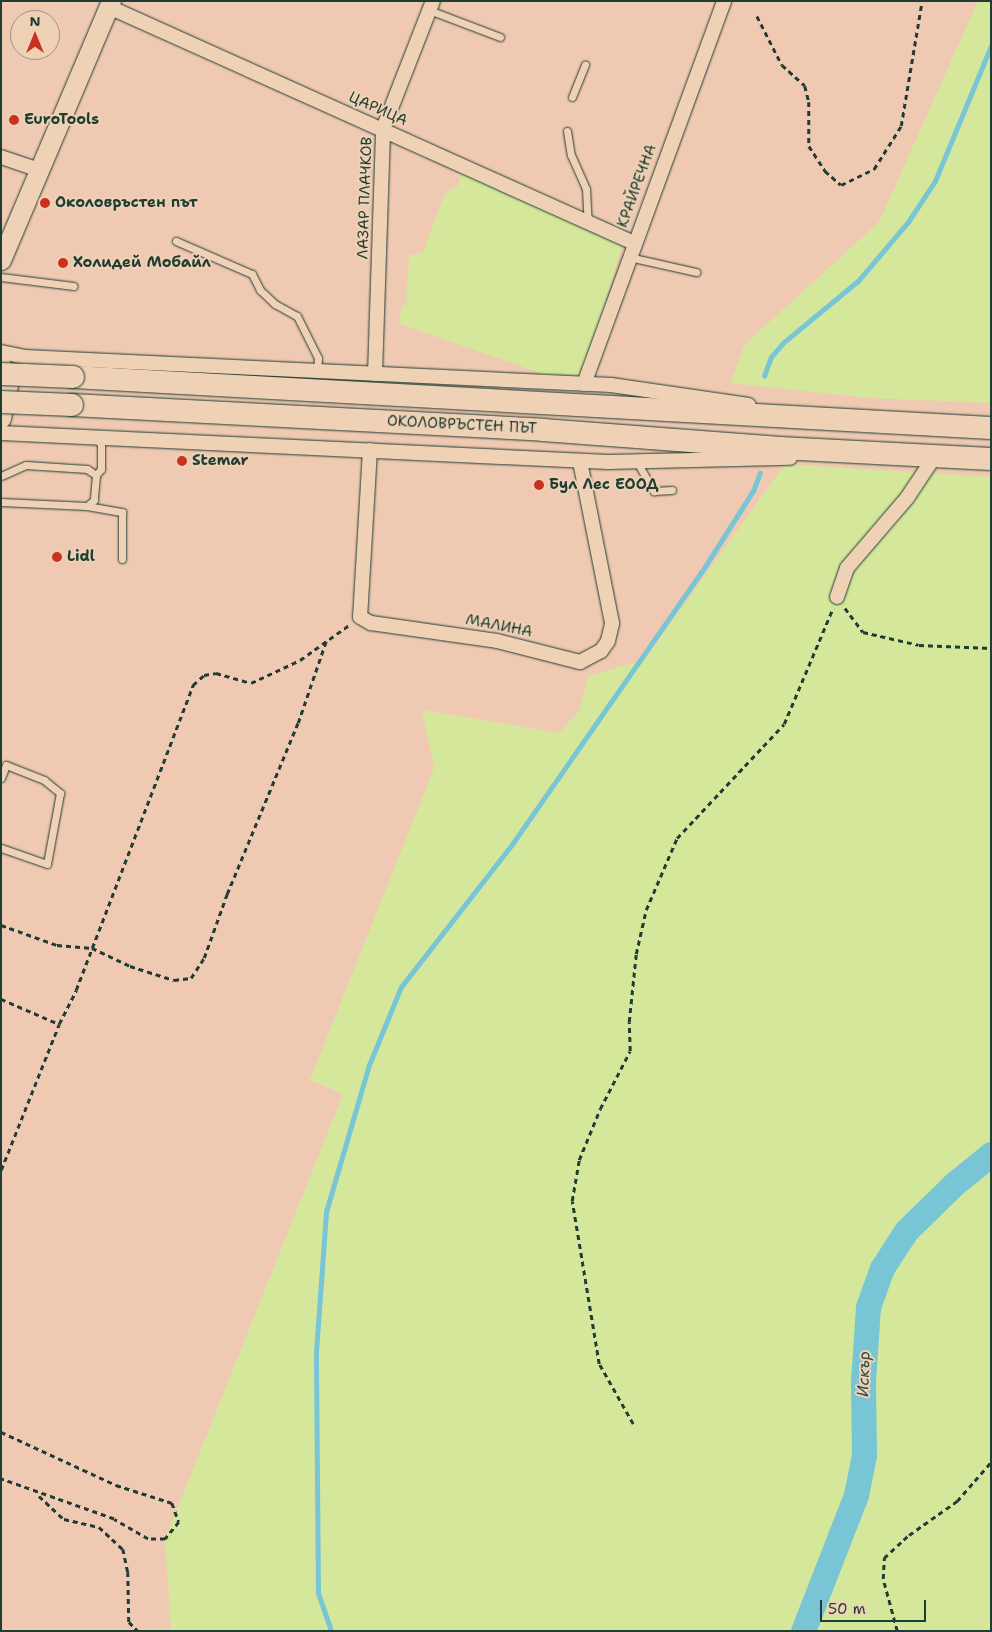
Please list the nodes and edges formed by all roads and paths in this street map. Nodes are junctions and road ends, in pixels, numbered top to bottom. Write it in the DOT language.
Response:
graph roads {
  1 [pos="724,1"];
  2 [pos="922,1"];
  3 [pos="110,4"];
  4 [pos="431,6"];
  5 [pos="758,16"];
  6 [pos="500,37"];
  7 [pos="585,64"];
  8 [pos="572,97"];
  9 [pos="383,129"];
  10 [pos="567,131"];
  11 [pos="1,156"];
  12 [pos="42,171"];
  13 [pos="588,222"];
  14 [pos="176,241"];
  15 [pos="634,243"];
  16 [pos="629,257"];
  17 [pos="1,260"];
  18 [pos="696,272"];
  19 [pos="1,276"];
  20 [pos="73,286"];
  21 [pos="1,352"];
  22 [pos="1,365"];
  23 [pos="317,371"];
  24 [pos="1,374"];
  25 [pos="375,374"];
  26 [pos="584,384"];
  27 [pos="1,402"];
  28 [pos="1,418"];
  29 [pos="864,421"];
  30 [pos="991,428"];
  31 [pos="1,433"];
  32 [pos="95,436"];
  33 [pos="370,450"];
  34 [pos="929,456"];
  35 [pos="991,459"];
  36 [pos="580,460"];
  37 [pos="637,462"];
  38 [pos="96,475"];
  39 [pos="1,476"];
  40 [pos="672,490"];
  41 [pos="1,502"];
  42 [pos="86,506"];
  43 [pos="122,559"];
  44 [pos="837,597"];
  45 [pos="360,617"];
  46 [pos="326,641"];
  47 [pos="991,648"];
  48 [pos="1,778"];
  49 [pos="1,848"];
  50 [pos="1,925"];
  51 [pos="92,948"];
  52 [pos="1,999"];
  53 [pos="59,1024"];
  54 [pos="1,1170"];
  55 [pos="633,1424"];
  56 [pos="1,1432"];
  57 [pos="991,1462"];
  58 [pos="1,1479"];
  59 [pos="37,1493"];
  60 [pos="138,1631"];
  61 [pos="897,1631"];
  1 -- 15 [label="street, КРАЙРЕЧНА"];
  2 -- 5 [label="path"];
  3 -- 9 [label="street, ЦАРИЦА"];
  3 -- 12 [label="main road"];
  4 -- 6 [label="lane"];
  4 -- 9 [label="street, ЛАЗАР ПЛАЧКОВ"];
  7 -- 8 [label="lane"];
  9 -- 13 [label="street, ЦАРИЦА"];
  9 -- 25 [label="street, ЛАЗАР ПЛАЧКОВ"];
  10 -- 13 [label="lane"];
  11 -- 12 [label="street"];
  12 -- 17 [label="main road"];
  13 -- 15 [label="street, ЦАРИЦА"];
  14 -- 23 [label="lane"];
  15 -- 16 [label="street, КРАЙРЕЧНА"];
  16 -- 18 [label="lane"];
  16 -- 26 [label="street, КРАЙРЕЧНА"];
  19 -- 20 [label="lane"];
  21 -- 23 [label="street, ОКОЛОВРЪСТЕН ПЪТ"];
  22 -- 28 [label="main road"];
  23 -- 25 [label="street, ОКОЛОВРЪСТЕН ПЪТ"];
  24 -- 29 [label="highway, ОКОЛОВРЪСТЕН ПЪТ, bridge"];
  25 -- 26 [label="street, ОКОЛОВРЪСТЕН ПЪТ"];
  26 -- 29 [label="street, ОКОЛОВРЪСТЕН ПЪТ"];
  27 -- 34 [label="highway, ОКОЛОВРЪСТЕН ПЪТ, bridge"];
  29 -- 30 [label="highway, ОКОЛОВРЪСТЕН ПЪТ"];
  31 -- 32 [label="street, ОКОЛОВРЪСТЕН ПЪТ"];
  32 -- 33 [label="street, ОКОЛОВРЪСТЕН ПЪТ"];
  32 -- 38 [label="lane"];
  33 -- 36 [label="street, ОКОЛОВРЪСТЕН ПЪТ"];
  33 -- 45 [label="street"];
  34 -- 35 [label="highway, ОКОЛОВРЪСТЕН ПЪТ"];
  34 -- 37 [label="street, ОКОЛОВРЪСТЕН ПЪТ"];
  34 -- 44 [label="street"];
  36 -- 37 [label="street, ОКОЛОВРЪСТЕН ПЪТ"];
  36 -- 45 [label="street, МАЛИНА"];
  37 -- 40 [label="lane"];
  38 -- 39 [label="lane"];
  38 -- 42 [label="lane"];
  41 -- 42 [label="lane"];
  42 -- 43 [label="lane"];
  44 -- 47 [label="path"];
  44 -- 55 [label="path"];
  45 -- 46 [label="path"];
  46 -- 51 [label="path"];
  46 -- 51 [label="path"];
  48 -- 49 [label="lane"];
  50 -- 51 [label="path"];
  51 -- 53 [label="path"];
  52 -- 53 [label="path"];
  53 -- 54 [label="path"];
  56 -- 59 [label="path"];
  57 -- 61 [label="path"];
  58 -- 59 [label="path"];
  59 -- 60 [label="path"];
}
